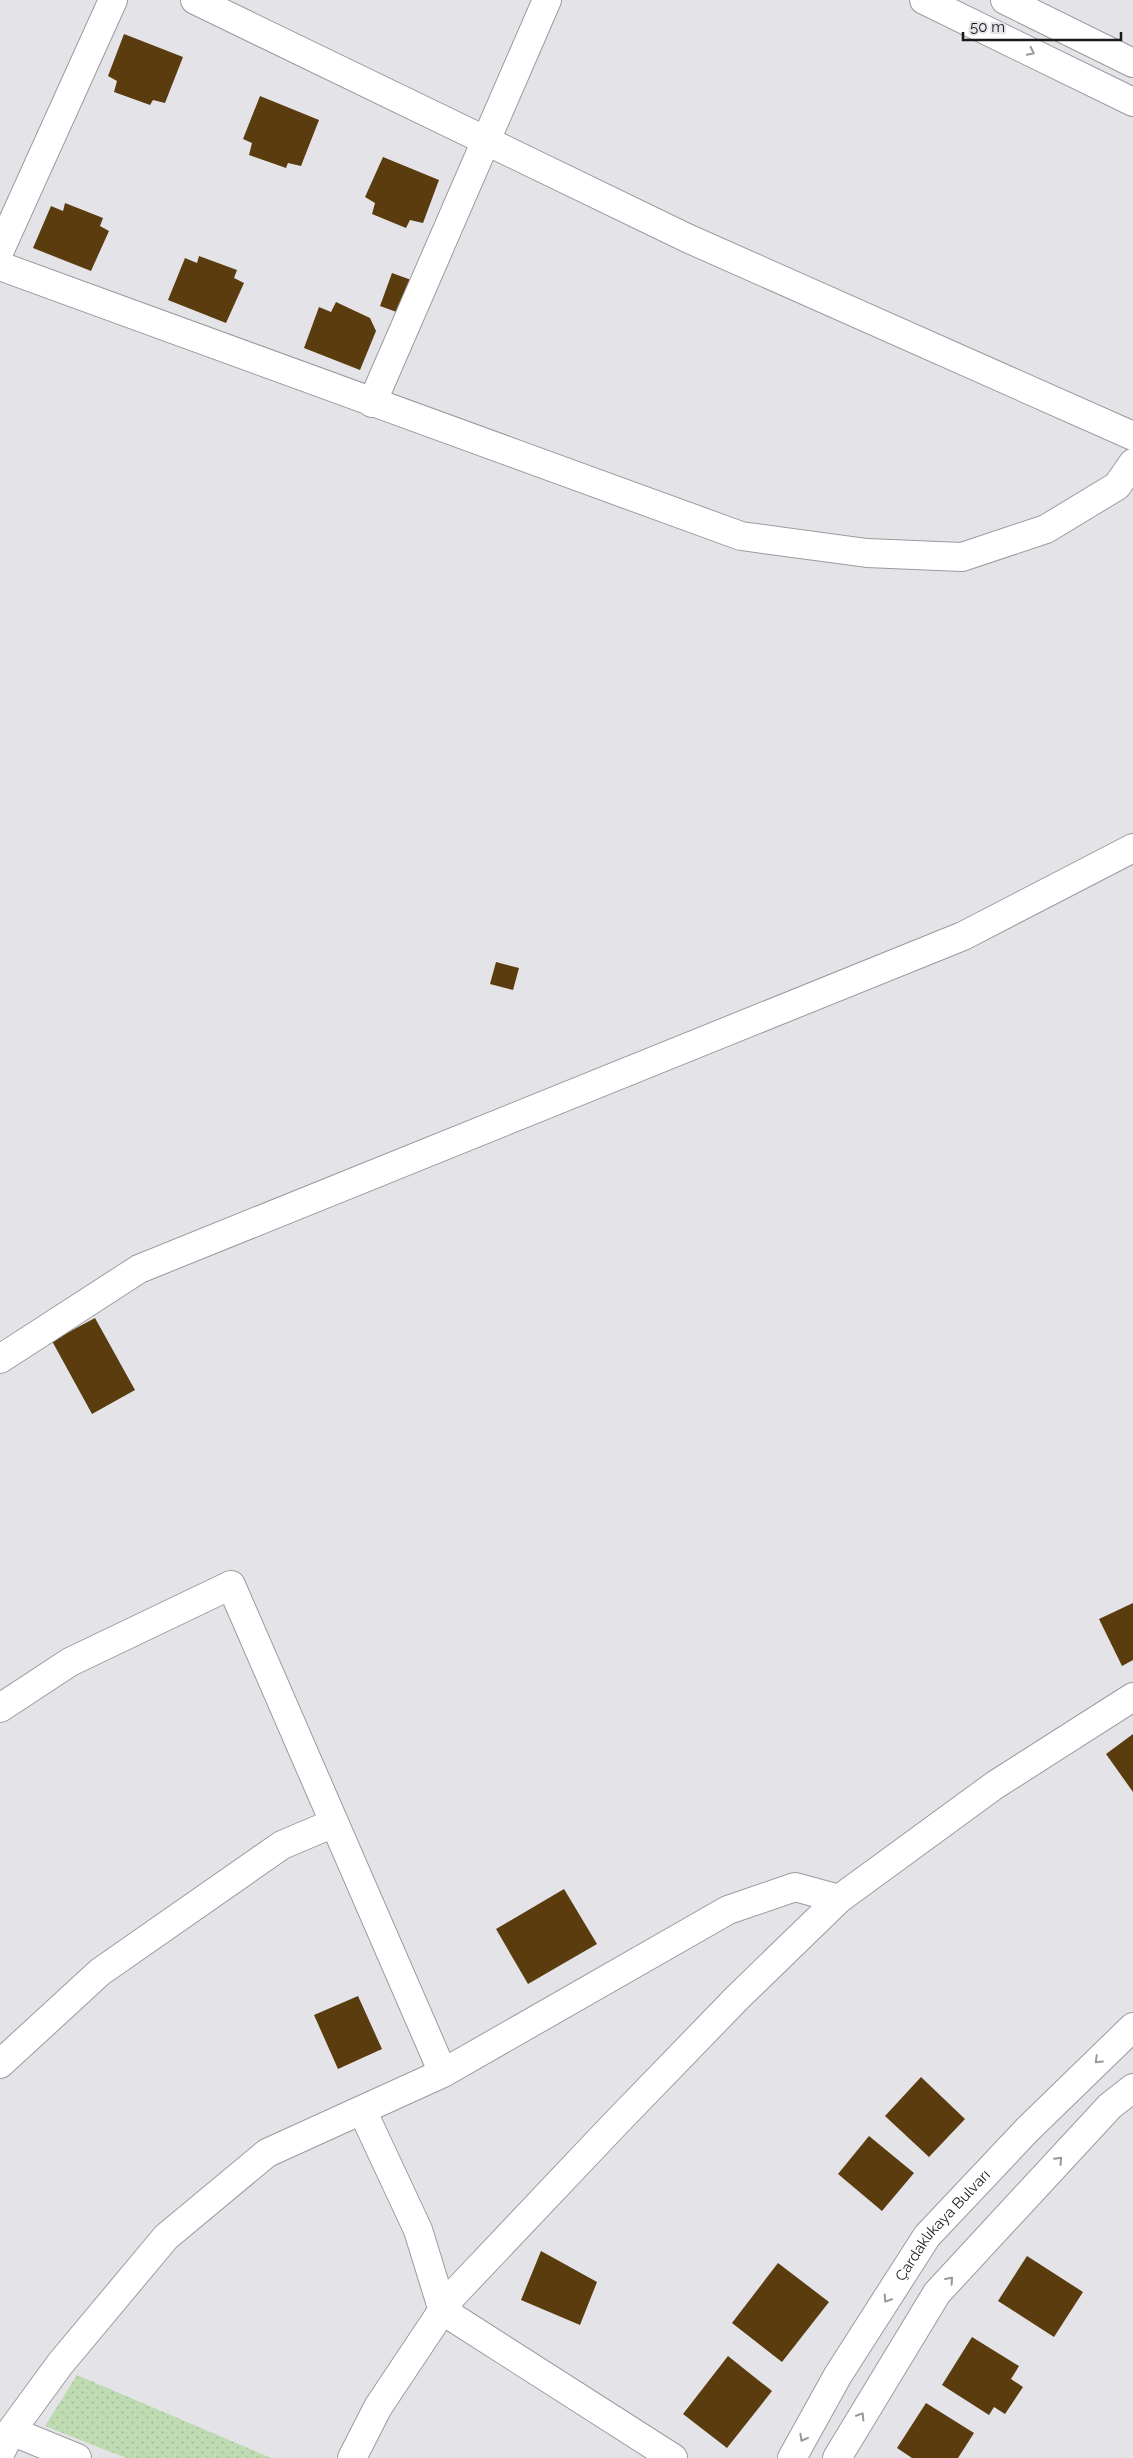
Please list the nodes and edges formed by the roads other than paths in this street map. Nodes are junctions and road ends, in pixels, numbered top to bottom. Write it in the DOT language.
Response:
graph roads {
  1 [pos="113,0"];
  2 [pos="195,0"];
  3 [pos="547,0"];
  4 [pos="924,0"];
  5 [pos="1004,0"];
  6 [pos="1133,63"];
  7 [pos="1133,102"];
  8 [pos="486,140"];
  9 [pos="0,250"];
  10 [pos="0,266"];
  11 [pos="372,403"];
  12 [pos="1133,436"];
  13 [pos="1133,463"];
  14 [pos="1133,848"];
  15 [pos="0,1359"];
  16 [pos="1133,1697"];
  17 [pos="0,1708"];
  18 [pos="334,1823"];
  19 [pos="839,1899"];
  20 [pos="1133,2027"];
  21 [pos="0,2064"];
  22 [pos="442,2073"];
  23 [pos="1133,2088"];
  24 [pos="362,2110"];
  25 [pos="443,2311"];
  26 [pos="6,2442"];
  27 [pos="77,2458"];
  28 [pos="352,2458"];
  29 [pos="673,2458"];
  30 [pos="792,2458"];
  31 [pos="837,2458"];
  1 -- 9 [label="street"];
  2 -- 8 [label="street"];
  3 -- 8 [label="street"];
  4 -- 7 [label="street, one-way"];
  5 -- 6 [label="street"];
  8 -- 11 [label="street"];
  8 -- 12 [label="street"];
  10 -- 11 [label="street"];
  11 -- 13 [label="street"];
  14 -- 15 [label="street"];
  16 -- 19 [label="street"];
  17 -- 18 [label="street"];
  18 -- 21 [label="street"];
  18 -- 22 [label="street"];
  19 -- 22 [label="street"];
  19 -- 25 [label="street"];
  20 -- 30 [label="street, Çardaklıkaya Bulvarı, one-way"];
  22 -- 24 [label="street"];
  31 -- 23 [label="street, one-way"];
  24 -- 25 [label="street"];
  24 -- 26 [label="street"];
  25 -- 28 [label="street"];
  25 -- 29 [label="street"];
  26 -- 27 [label="street"];
}
